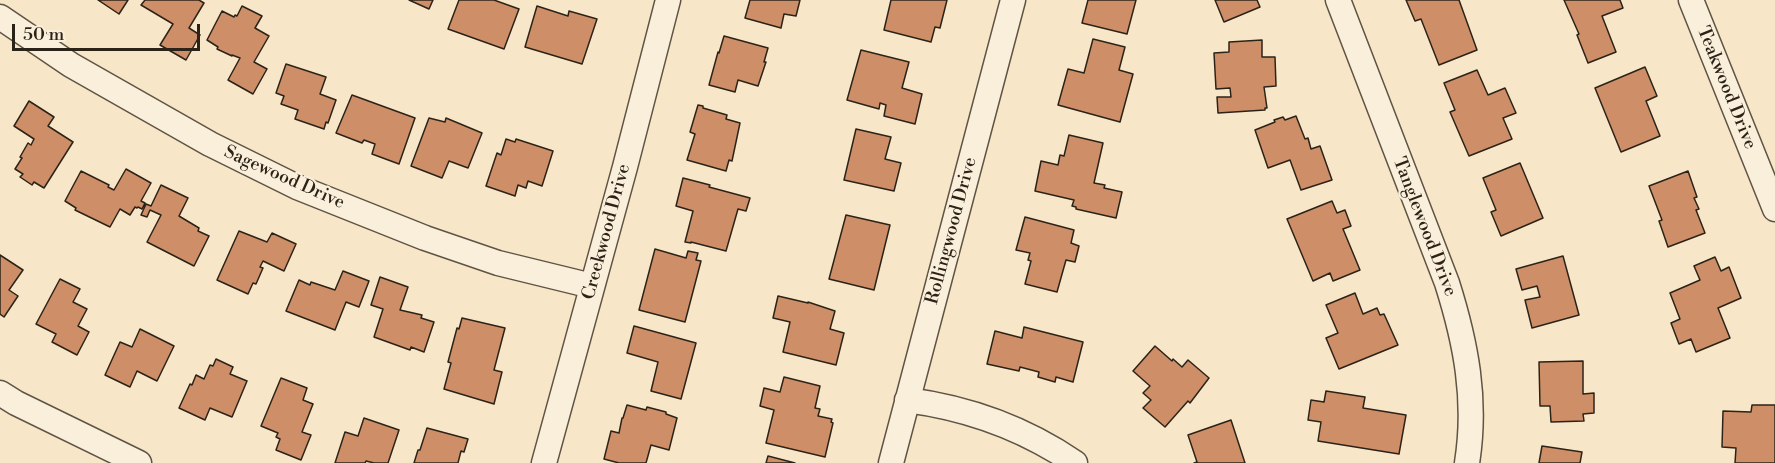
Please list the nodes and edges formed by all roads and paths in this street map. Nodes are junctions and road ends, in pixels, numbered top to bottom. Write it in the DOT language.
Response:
graph roads {
  1 [pos="668,0"];
  2 [pos="1013,0"];
  3 [pos="1338,0"];
  4 [pos="1691,0"];
  5 [pos="0,17"];
  6 [pos="1775,209"];
  7 [pos="592,286"];
  8 [pos="0,393"];
  9 [pos="907,400"];
  10 [pos="140,463"];
  11 [pos="544,463"];
  12 [pos="891,463"];
  13 [pos="1075,463"];
  14 [pos="1467,463"];
  1 -- 7 [label="street, Creekwood Drive"];
  2 -- 9 [label="street, Rollingwood Drive"];
  3 -- 14 [label="street, Tanglewood Drive"];
  4 -- 6 [label="street, Teakwood Drive"];
  5 -- 7 [label="street, Sagewood Drive"];
  7 -- 11 [label="street, Creekwood Drive"];
  8 -- 10 [label="street"];
  9 -- 12 [label="street, Rollingwood Drive"];
  9 -- 13 [label="street"];
}
